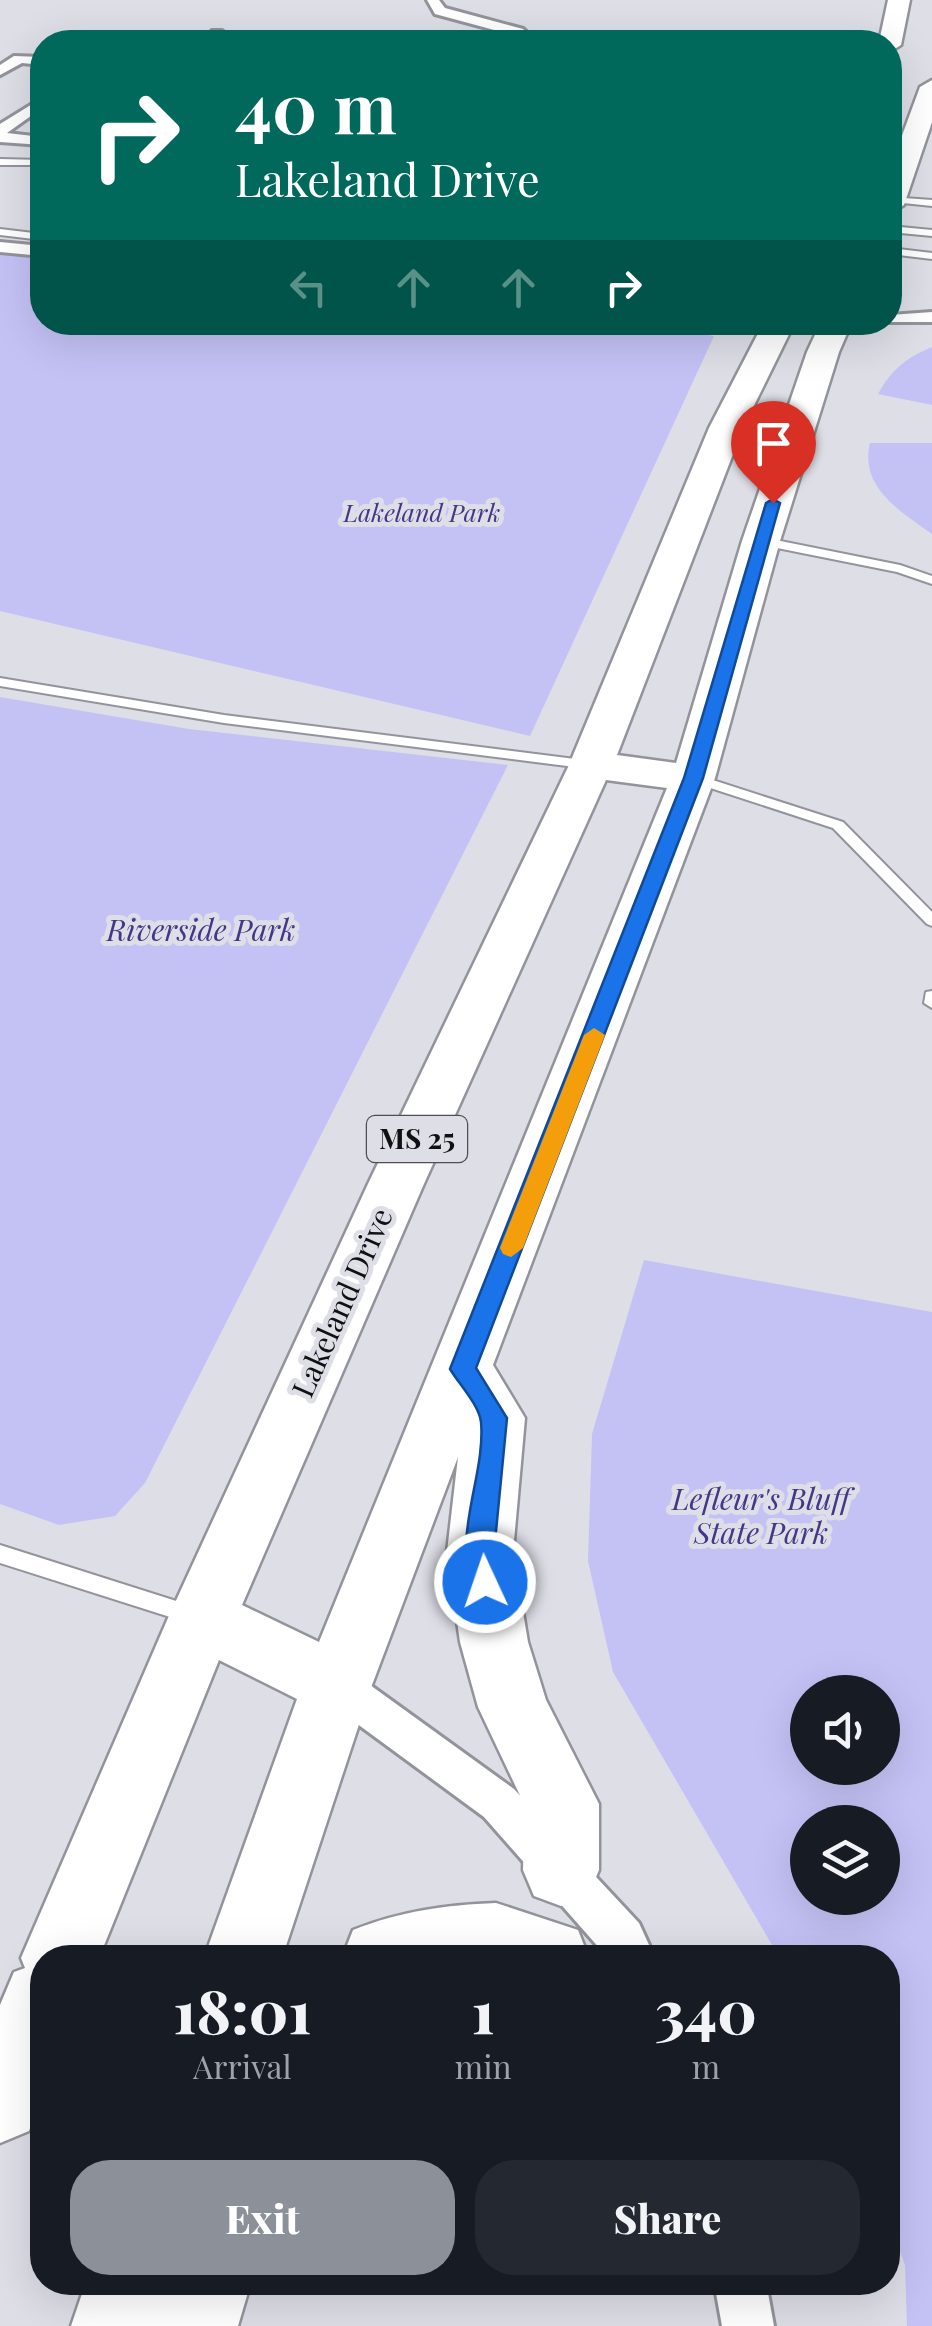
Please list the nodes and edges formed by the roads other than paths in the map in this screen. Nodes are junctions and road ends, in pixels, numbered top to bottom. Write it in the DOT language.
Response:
graph roads {
  1 [pos="433,0"];
  2 [pos="899,0"];
  3 [pos="511,30"];
  4 [pos="893,30"];
  5 [pos="30,60"];
  6 [pos="0,71"];
  7 [pos="904,80"];
  8 [pos="932,85"];
  9 [pos="30,111"];
  10 [pos="0,134"];
  11 [pos="30,139"];
  12 [pos="0,162"];
  13 [pos="30,163"];
  14 [pos="902,171"];
  15 [pos="902,202"];
  16 [pos="932,203"];
  17 [pos="902,230"];
  18 [pos="0,232"];
  19 [pos="932,233"];
  20 [pos="30,235"];
  21 [pos="0,247"];
  22 [pos="30,250"];
  23 [pos="902,252"];
  24 [pos="932,255"];
  25 [pos="932,266"];
  26 [pos="932,317"];
  27 [pos="902,319"];
  28 [pos="772,335"];
  29 [pos="831,335"];
  30 [pos="683,530"];
  31 [pos="760,541"];
  32 [pos="932,580"];
  33 [pos="0,682"];
  34 [pos="591,764"];
  35 [pos="694,778"];
  36 [pos="932,921"];
  37 [pos="463,1369"];
  38 [pos="0,1554"];
  39 [pos="202,1618"];
  40 [pos="338,1685"];
  41 [pos="562,1870"];
  42 [pos="65,1945"];
  43 [pos="248,1945"];
  44 [pos="428,1945"];
  45 [pos="509,1945"];
  46 [pos="626,1945"];
  47 [pos="30,2029"];
  48 [pos="0,2102"];
  49 [pos="126,2295"];
  50 [pos="204,2295"];
  51 [pos="742,2295"];
  52 [pos="115,2326"];
  53 [pos="194,2326"];
  54 [pos="748,2326"];
  1 -- 3 [label="street"];
  2 -- 4 [label="highway"];
  5 -- 6 [label="street"];
  7 -- 8 [label="highway"];
  8 -- 14 [label="highway"];
  9 -- 10 [label="street"];
  10 -- 11 [label="street"];
  12 -- 13 [label="lane"];
  15 -- 16 [label="lane"];
  17 -- 19 [label="lane"];
  18 -- 20 [label="lane"];
  21 -- 22 [label="street"];
  23 -- 24 [label="lane"];
  24 -- 25 [label="lane"];
  26 -- 27 [label="street"];
  28 -- 30 [label="highway, Lakeland Drive / MS 25"];
  29 -- 31 [label="highway"];
  30 -- 31 [label="highway"];
  30 -- 34 [label="highway, Lakeland Drive / MS 25"];
  31 -- 32 [label="lane"];
  31 -- 35 [label="highway"];
  33 -- 34 [label="lane"];
  34 -- 35 [label="highway"];
  34 -- 39 [label="highway, Lakeland Drive / MS 25"];
  35 -- 36 [label="lane"];
  35 -- 37 [label="highway"];
  37 -- 40 [label="highway"];
  37 -- 41 [label="highway"];
  38 -- 39 [label="lane"];
  39 -- 40 [label="highway"];
  39 -- 42 [label="highway, Lakeland Drive / MS 25"];
  40 -- 41 [label="street"];
  40 -- 43 [label="highway"];
  41 -- 46 [label="street"];
  44 -- 45 [label="highway"];
  47 -- 48 [label="highway"];
  49 -- 52 [label="highway"];
  50 -- 53 [label="highway"];
  51 -- 54 [label="street"];
}
